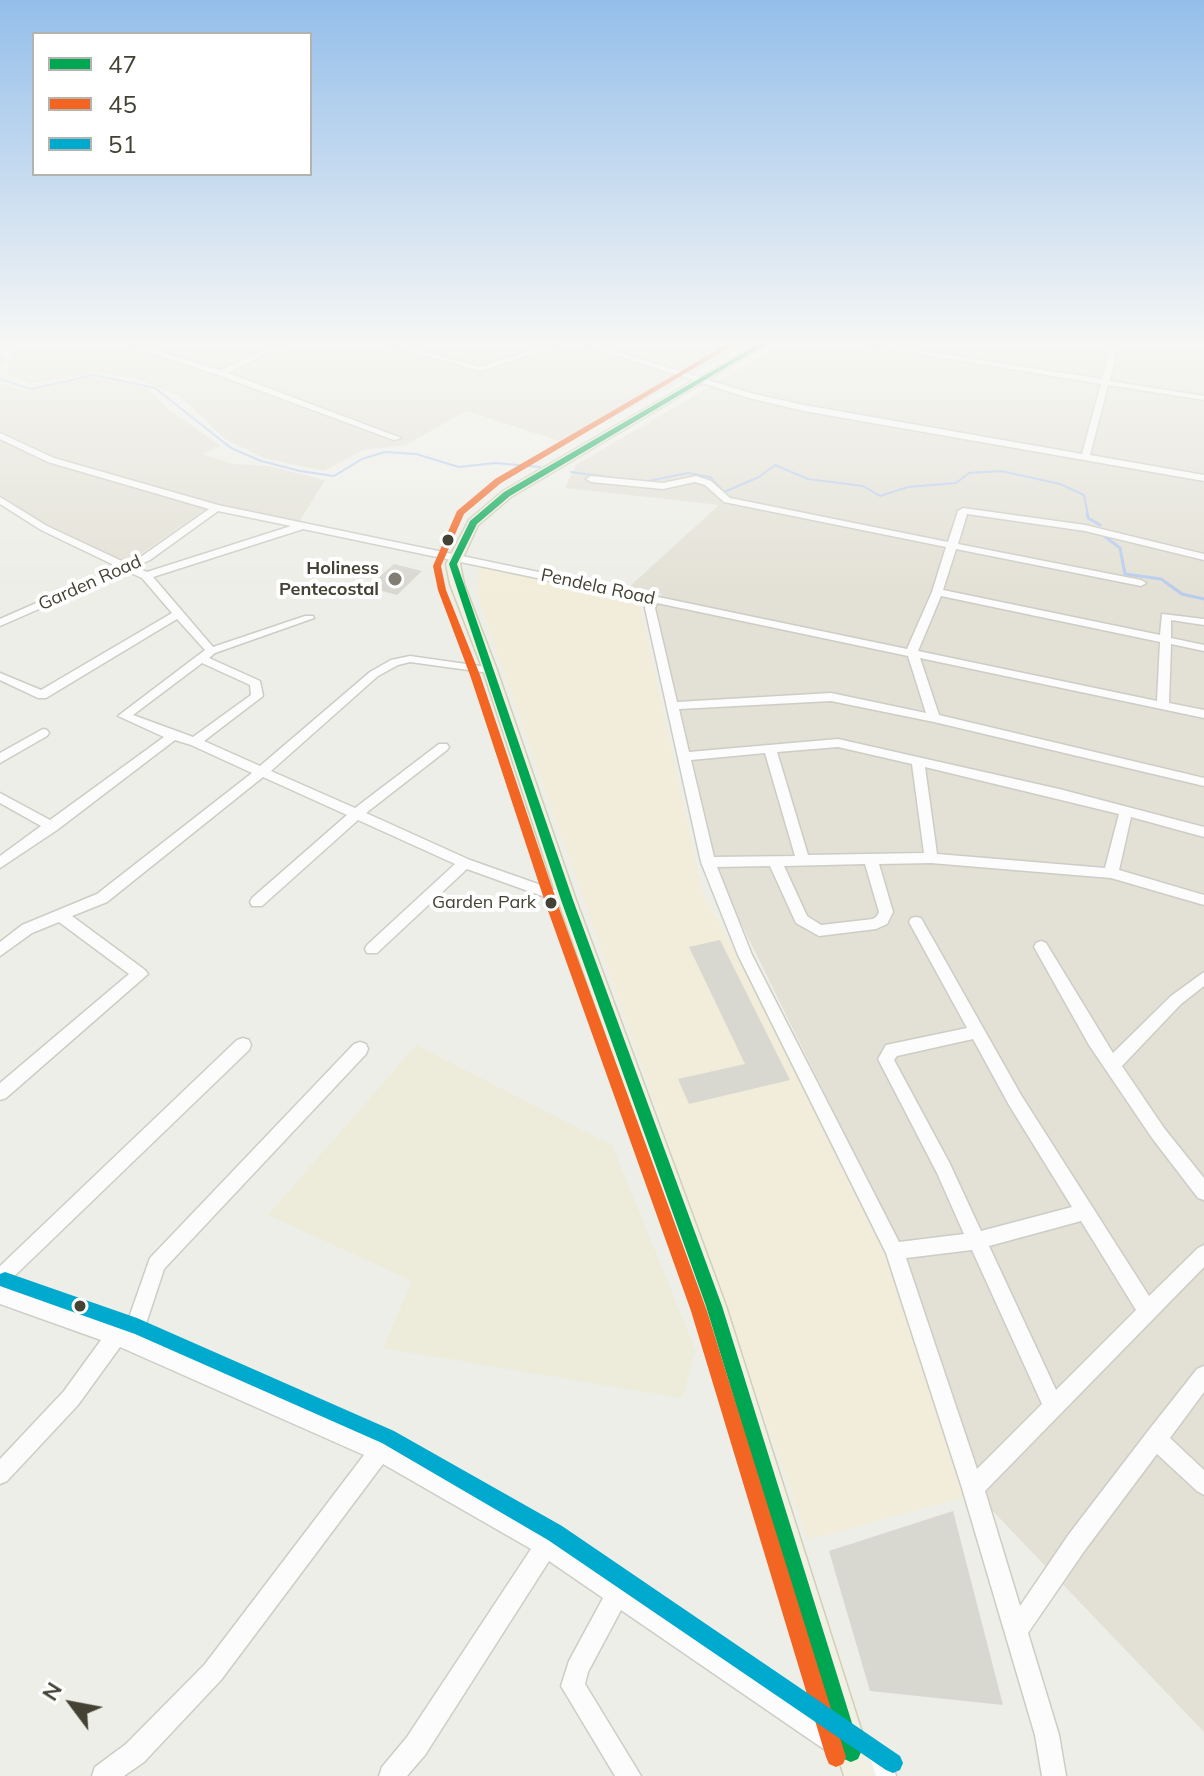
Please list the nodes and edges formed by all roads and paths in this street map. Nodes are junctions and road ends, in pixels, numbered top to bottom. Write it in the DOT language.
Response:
graph roads {
  1 [pos="370,428"];
  2 [pos="627,428"];
  3 [pos="916,428"];
  4 [pos="1093,428"];
  5 [pos="0,436"];
  6 [pos="397,438"];
  7 [pos="1085,458"];
  8 [pos="1204,478"];
  9 [pos="591,479"];
  10 [pos="0,500"];
  11 [pos="216,508"];
  12 [pos="303,526"];
  13 [pos="953,547"];
  14 [pos="1204,557"];
  15 [pos="459,558"];
  16 [pos="126,568"];
  17 [pos="146,576"];
  18 [pos="1141,583"];
  19 [pos="937,592"];
  20 [pos="653,599"];
  21 [pos="176,615"];
  22 [pos="309,618"];
  23 [pos="1204,622"];
  24 [pos="0,623"];
  25 [pos="1166,641"];
  26 [pos="1204,648"];
  27 [pos="912,651"];
  28 [pos="206,655"];
  29 [pos="490,670"];
  30 [pos="0,676"];
  31 [pos="674,706"];
  32 [pos="1163,706"];
  33 [pos="1204,714"];
  34 [pos="934,718"];
  35 [pos="43,733"];
  36 [pos="173,736"];
  37 [pos="195,742"];
  38 [pos="443,747"];
  39 [pos="770,750"];
  40 [pos="686,756"];
  41 [pos="0,759"];
  42 [pos="918,761"];
  43 [pos="264,770"];
  44 [pos="1204,782"];
  45 [pos="0,797"];
  46 [pos="1126,811"];
  47 [pos="358,813"];
  48 [pos="52,827"];
  49 [pos="1204,832"];
  50 [pos="931,858"];
  51 [pos="871,860"];
  52 [pos="775,861"];
  53 [pos="803,861"];
  54 [pos="708,862"];
  55 [pos="0,863"];
  56 [pos="465,863"];
  57 [pos="1111,873"];
  58 [pos="567,900"];
  59 [pos="1204,900"];
  60 [pos="257,902"];
  61 [pos="61,916"];
  62 [pos="916,922"];
  63 [pos="1041,947"];
  64 [pos="372,949"];
  65 [pos="0,950"];
  66 [pos="1204,978"];
  67 [pos="977,1032"];
  68 [pos="243,1045"];
  69 [pos="360,1049"];
  70 [pos="1112,1065"];
  71 [pos="0,1093"];
  72 [pos="1204,1192"];
  73 [pos="1085,1212"];
  74 [pos="976,1241"];
  75 [pos="894,1251"];
  76 [pos="1204,1254"];
  77 [pos="0,1279"];
  78 [pos="0,1295"];
  79 [pos="1148,1312"];
  80 [pos="124,1339"];
  81 [pos="1204,1376"];
  82 [pos="1054,1407"];
  83 [pos="1155,1438"];
  84 [pos="380,1451"];
  85 [pos="0,1474"];
  86 [pos="1204,1484"];
  87 [pos="973,1488"];
  88 [pos="546,1546"];
  89 [pos="618,1592"];
  90 [pos="1016,1631"];
  91 [pos="855,1764"];
  92 [pos="104,1776"];
  93 [pos="391,1776"];
  94 [pos="629,1776"];
  95 [pos="884,1776"];
  96 [pos="1054,1776"];
  1 -- 6 [label="street"];
  2 -- 15 [label="main road"];
  3 -- 7 [label="street"];
  4 -- 7 [label="street"];
  5 -- 11 [label="street, Pendela Road"];
  7 -- 8 [label="street"];
  9 -- 13 [label="street"];
  10 -- 16 [label="street"];
  11 -- 12 [label="street, Pendela Road"];
  11 -- 16 [label="street, Garden Road"];
  12 -- 15 [label="street, Pendela Road"];
  12 -- 17 [label="street"];
  13 -- 14 [label="street"];
  13 -- 18 [label="street"];
  13 -- 19 [label="street"];
  15 -- 20 [label="street, Pendela Road"];
  15 -- 29 [label="main road"];
  16 -- 17 [label="street"];
  16 -- 24 [label="street, Garden Road"];
  17 -- 21 [label="street"];
  19 -- 25 [label="street"];
  19 -- 27 [label="street"];
  20 -- 27 [label="street, Pendela Road"];
  20 -- 31 [label="street"];
  21 -- 28 [label="street"];
  21 -- 30 [label="street"];
  22 -- 28 [label="street"];
  23 -- 25 [label="street"];
  25 -- 26 [label="street"];
  25 -- 32 [label="street"];
  27 -- 32 [label="street, Pendela Road"];
  27 -- 34 [label="street"];
  28 -- 36 [label="street"];
  28 -- 37 [label="street"];
  29 -- 43 [label="street"];
  29 -- 58 [label="main road"];
  31 -- 34 [label="street"];
  31 -- 40 [label="street"];
  32 -- 33 [label="street, Pendela Road"];
  34 -- 44 [label="street"];
  35 -- 41 [label="street"];
  36 -- 37 [label="street"];
  36 -- 48 [label="street"];
  37 -- 43 [label="street"];
  38 -- 47 [label="street"];
  39 -- 40 [label="street"];
  39 -- 42 [label="street"];
  39 -- 53 [label="street"];
  40 -- 54 [label="street"];
  42 -- 46 [label="street"];
  42 -- 50 [label="street"];
  43 -- 47 [label="street"];
  43 -- 61 [label="street"];
  45 -- 48 [label="street"];
  46 -- 49 [label="street"];
  46 -- 57 [label="street"];
  47 -- 56 [label="street"];
  47 -- 60 [label="street"];
  48 -- 55 [label="street"];
  50 -- 51 [label="street"];
  50 -- 57 [label="street"];
  51 -- 52 [label="street"];
  51 -- 53 [label="street"];
  52 -- 53 [label="street"];
  52 -- 54 [label="street"];
  54 -- 75 [label="street"];
  56 -- 58 [label="street"];
  56 -- 64 [label="street"];
  57 -- 59 [label="street"];
  58 -- 91 [label="main road"];
  61 -- 65 [label="street"];
  61 -- 71 [label="street"];
  62 -- 67 [label="street"];
  63 -- 70 [label="street"];
  66 -- 70 [label="street"];
  67 -- 73 [label="street"];
  67 -- 74 [label="street"];
  68 -- 77 [label="street"];
  69 -- 80 [label="street"];
  70 -- 72 [label="street"];
  73 -- 74 [label="street"];
  73 -- 79 [label="street"];
  74 -- 75 [label="street"];
  74 -- 82 [label="street"];
  75 -- 87 [label="street"];
  76 -- 79 [label="street"];
  78 -- 80 [label="street"];
  79 -- 82 [label="street"];
  80 -- 84 [label="street"];
  80 -- 85 [label="street"];
  81 -- 83 [label="street"];
  82 -- 87 [label="street"];
  83 -- 86 [label="street"];
  83 -- 90 [label="street"];
  84 -- 88 [label="street"];
  84 -- 92 [label="street"];
  87 -- 90 [label="street"];
  88 -- 89 [label="street"];
  88 -- 93 [label="street"];
  89 -- 91 [label="street"];
  89 -- 94 [label="street"];
  90 -- 96 [label="street"];
  91 -- 95 [label="street"];
}
